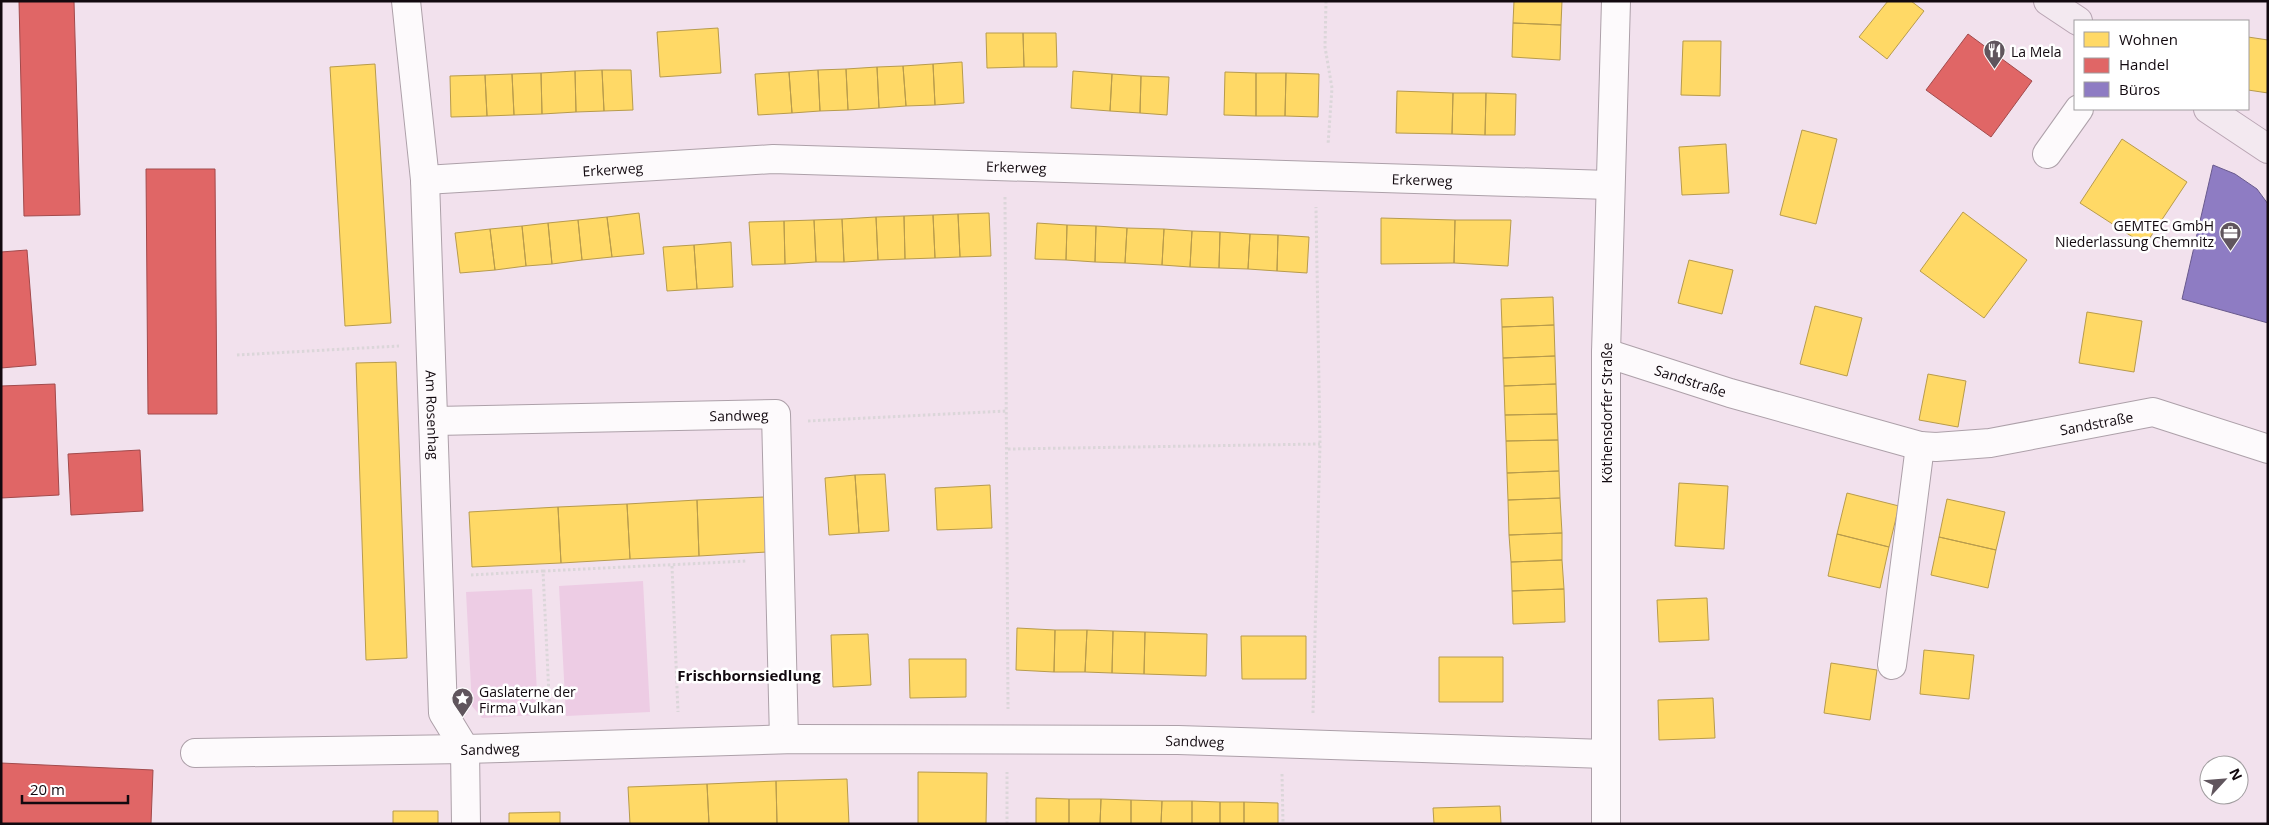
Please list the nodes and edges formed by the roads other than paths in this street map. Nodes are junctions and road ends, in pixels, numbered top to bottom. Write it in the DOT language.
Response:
graph roads {
  1 [pos="406,1"];
  2 [pos="1616,1"];
  3 [pos="2048,1"];
  4 [pos="2076,20"];
  5 [pos="2078,110"];
  6 [pos="2210,110"];
  7 [pos="2268,149"];
  8 [pos="2047,154"];
  9 [pos="425,180"];
  10 [pos="1610,185"];
  11 [pos="1606,353"];
  12 [pos="435,421"];
  13 [pos="1920,446"];
  14 [pos="2268,449"];
  15 [pos="1892,665"];
  16 [pos="784,739"];
  17 [pos="465,749"];
  18 [pos="195,753"];
  19 [pos="1605,754"];
  20 [pos="466,824"];
  21 [pos="1606,824"];
  1 -- 9 [label="street, Am Rosenhag"];
  2 -- 10 [label="street, Köthensdorfer Straße"];
  3 -- 4 [label="main road"];
  5 -- 8 [label="street"];
  6 -- 7 [label="main road"];
  9 -- 10 [label="street, Erkerweg"];
  9 -- 12 [label="street, Am Rosenhag"];
  10 -- 11 [label="street, Köthensdorfer Straße"];
  11 -- 13 [label="street, Sandstraße"];
  11 -- 19 [label="street, Köthensdorfer Straße"];
  12 -- 16 [label="street, Sandweg"];
  12 -- 17 [label="street, Am Rosenhag"];
  13 -- 14 [label="street, Sandstraße"];
  13 -- 15 [label="street"];
  16 -- 17 [label="street, Sandweg"];
  16 -- 19 [label="street, Sandweg"];
  17 -- 18 [label="street, Sandweg"];
  17 -- 20 [label="street, Am Rosenhag"];
  19 -- 21 [label="street, Köthensdorfer Straße"];
}
